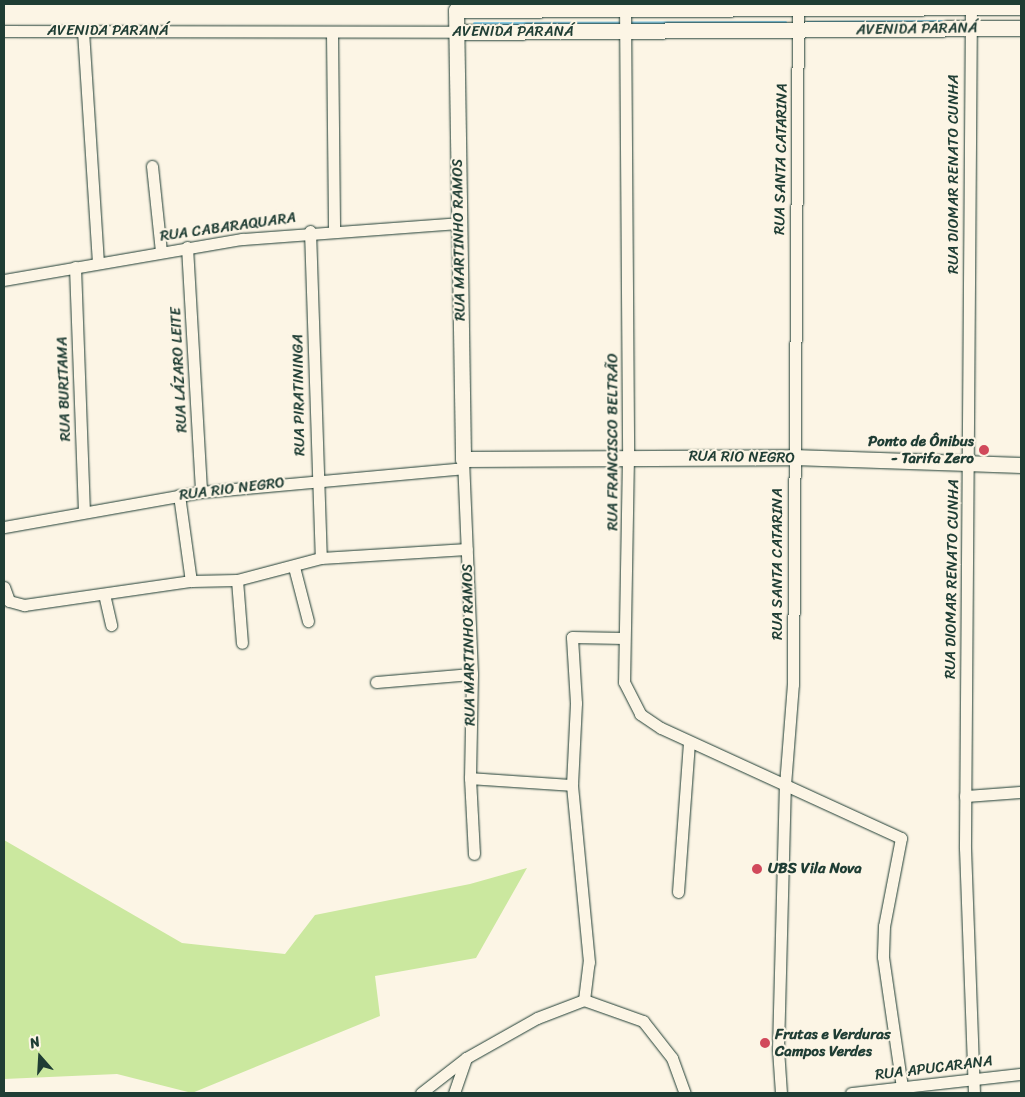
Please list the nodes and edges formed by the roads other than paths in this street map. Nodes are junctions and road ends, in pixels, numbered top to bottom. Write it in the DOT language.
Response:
graph roads {
  1 [pos="798,6"];
  2 [pos="971,6"];
  3 [pos="456,7"];
  4 [pos="1021,7"];
  5 [pos="626,16"];
  6 [pos="970,27"];
  7 [pos="1021,28"];
  8 [pos="798,30"];
  9 [pos="4,31"];
  10 [pos="83,32"];
  11 [pos="332,32"];
  12 [pos="456,32"];
  13 [pos="152,166"];
  14 [pos="459,223"];
  15 [pos="334,230"];
  16 [pos="310,231"];
  17 [pos="187,246"];
  18 [pos="161,251"];
  19 [pos="98,263"];
  20 [pos="74,268"];
  21 [pos="4,280"];
  22 [pos="628,456"];
  23 [pos="793,457"];
  24 [pos="463,463"];
  25 [pos="968,463"];
  26 [pos="1021,464"];
  27 [pos="316,478"];
  28 [pos="201,492"];
  29 [pos="179,495"];
  30 [pos="84,510"];
  31 [pos="4,527"];
  32 [pos="467,549"];
  33 [pos="321,558"];
  34 [pos="294,567"];
  35 [pos="237,580"];
  36 [pos="191,581"];
  37 [pos="4,587"];
  38 [pos="104,594"];
  39 [pos="308,621"];
  40 [pos="111,625"];
  41 [pos="624,638"];
  42 [pos="242,643"];
  43 [pos="472,674"];
  44 [pos="376,682"];
  45 [pos="689,742"];
  46 [pos="470,778"];
  47 [pos="572,785"];
  48 [pos="786,785"];
  49 [pos="1021,792"];
  50 [pos="965,796"];
  51 [pos="474,854"];
  52 [pos="678,892"];
  53 [pos="584,1000"];
  54 [pos="466,1058"];
  55 [pos="1021,1074"];
  56 [pos="975,1086"];
  57 [pos="902,1087"];
  58 [pos="421,1093"];
  59 [pos="454,1093"];
  60 [pos="685,1093"];
  61 [pos="781,1093"];
  62 [pos="851,1093"];
  1 -- 2 [label="street, AVENIDA PARANÁ"];
  1 -- 5 [label="street, AVENIDA PARANÁ"];
  1 -- 8 [label="street, RUA SANTA CATARINA"];
  2 -- 4 [label="street, AVENIDA PARANÁ"];
  2 -- 6 [label="street, RUA DIOMAR RENATO CUNHA"];
  3 -- 5 [label="street, AVENIDA PARANÁ"];
  3 -- 12 [label="street, RUA MARTINHO RAMOS"];
  5 -- 8 [label="street, AVENIDA PARANÁ"];
  5 -- 12 [label="street, AVENIDA PARANÁ"];
  5 -- 22 [label="street, RUA FRANCISCO BELTRÃO"];
  6 -- 7 [label="street, AVENIDA PARANÁ"];
  6 -- 8 [label="street, AVENIDA PARANÁ"];
  6 -- 25 [label="street, RUA DIOMAR RENATO CUNHA"];
  8 -- 23 [label="street, RUA SANTA CATARINA"];
  9 -- 10 [label="street, AVENIDA PARANÁ"];
  10 -- 11 [label="street, AVENIDA PARANÁ"];
  10 -- 19 [label="street"];
  11 -- 12 [label="street, AVENIDA PARANÁ"];
  11 -- 15 [label="street"];
  12 -- 14 [label="street, RUA MARTINHO RAMOS"];
  13 -- 18 [label="street"];
  14 -- 15 [label="street, RUA CABARAQUARA"];
  14 -- 24 [label="street, RUA MARTINHO RAMOS"];
  15 -- 16 [label="street, RUA CABARAQUARA"];
  16 -- 17 [label="street, RUA CABARAQUARA"];
  16 -- 27 [label="street, RUA PIRATININGA"];
  17 -- 18 [label="street, RUA CABARAQUARA"];
  17 -- 28 [label="street, RUA LÁZARO LEITE"];
  18 -- 19 [label="street, RUA CABARAQUARA"];
  19 -- 20 [label="street, RUA CABARAQUARA"];
  20 -- 21 [label="street, RUA CABARAQUARA"];
  20 -- 30 [label="street, RUA BURITAMA"];
  22 -- 23 [label="street, RUA RIO NEGRO"];
  22 -- 24 [label="street, RUA RIO NEGRO"];
  22 -- 41 [label="street, RUA FRANCISCO BELTRÃO"];
  23 -- 25 [label="street, RUA RIO NEGRO"];
  23 -- 48 [label="street, RUA SANTA CATARINA"];
  24 -- 27 [label="street, RUA RIO NEGRO"];
  24 -- 32 [label="street, RUA MARTINHO RAMOS"];
  25 -- 26 [label="street, RUA RIO NEGRO"];
  25 -- 50 [label="street, RUA DIOMAR RENATO CUNHA"];
  27 -- 28 [label="street, RUA RIO NEGRO"];
  27 -- 33 [label="street, RUA PIRATININGA"];
  28 -- 29 [label="street, RUA RIO NEGRO"];
  29 -- 30 [label="street, RUA RIO NEGRO"];
  29 -- 36 [label="street"];
  30 -- 31 [label="street, RUA RIO NEGRO"];
  32 -- 33 [label="street"];
  32 -- 43 [label="street, RUA MARTINHO RAMOS"];
  33 -- 34 [label="street"];
  34 -- 35 [label="street"];
  34 -- 39 [label="street"];
  35 -- 36 [label="street"];
  35 -- 42 [label="street"];
  36 -- 38 [label="street"];
  37 -- 38 [label="street"];
  38 -- 40 [label="street"];
  41 -- 45 [label="street, RUA FRANCISCO BELTRÃO"];
  41 -- 47 [label="street"];
  43 -- 44 [label="street"];
  43 -- 46 [label="street, RUA MARTINHO RAMOS"];
  45 -- 48 [label="street, RUA FRANCISCO BELTRÃO"];
  45 -- 52 [label="street"];
  46 -- 47 [label="street"];
  46 -- 51 [label="street, RUA MARTINHO RAMOS"];
  47 -- 53 [label="street"];
  48 -- 57 [label="street, RUA FRANCISCO BELTRÃO"];
  48 -- 61 [label="street, RUA SANTA CATARINA"];
  49 -- 50 [label="street"];
  50 -- 56 [label="street, RUA DIOMAR RENATO CUNHA"];
  53 -- 54 [label="street"];
  53 -- 60 [label="street"];
  54 -- 58 [label="street"];
  54 -- 59 [label="street"];
  55 -- 56 [label="street, RUA APUCARANA"];
  56 -- 57 [label="street, RUA APUCARANA"];
  57 -- 62 [label="street, RUA APUCARANA"];
}
